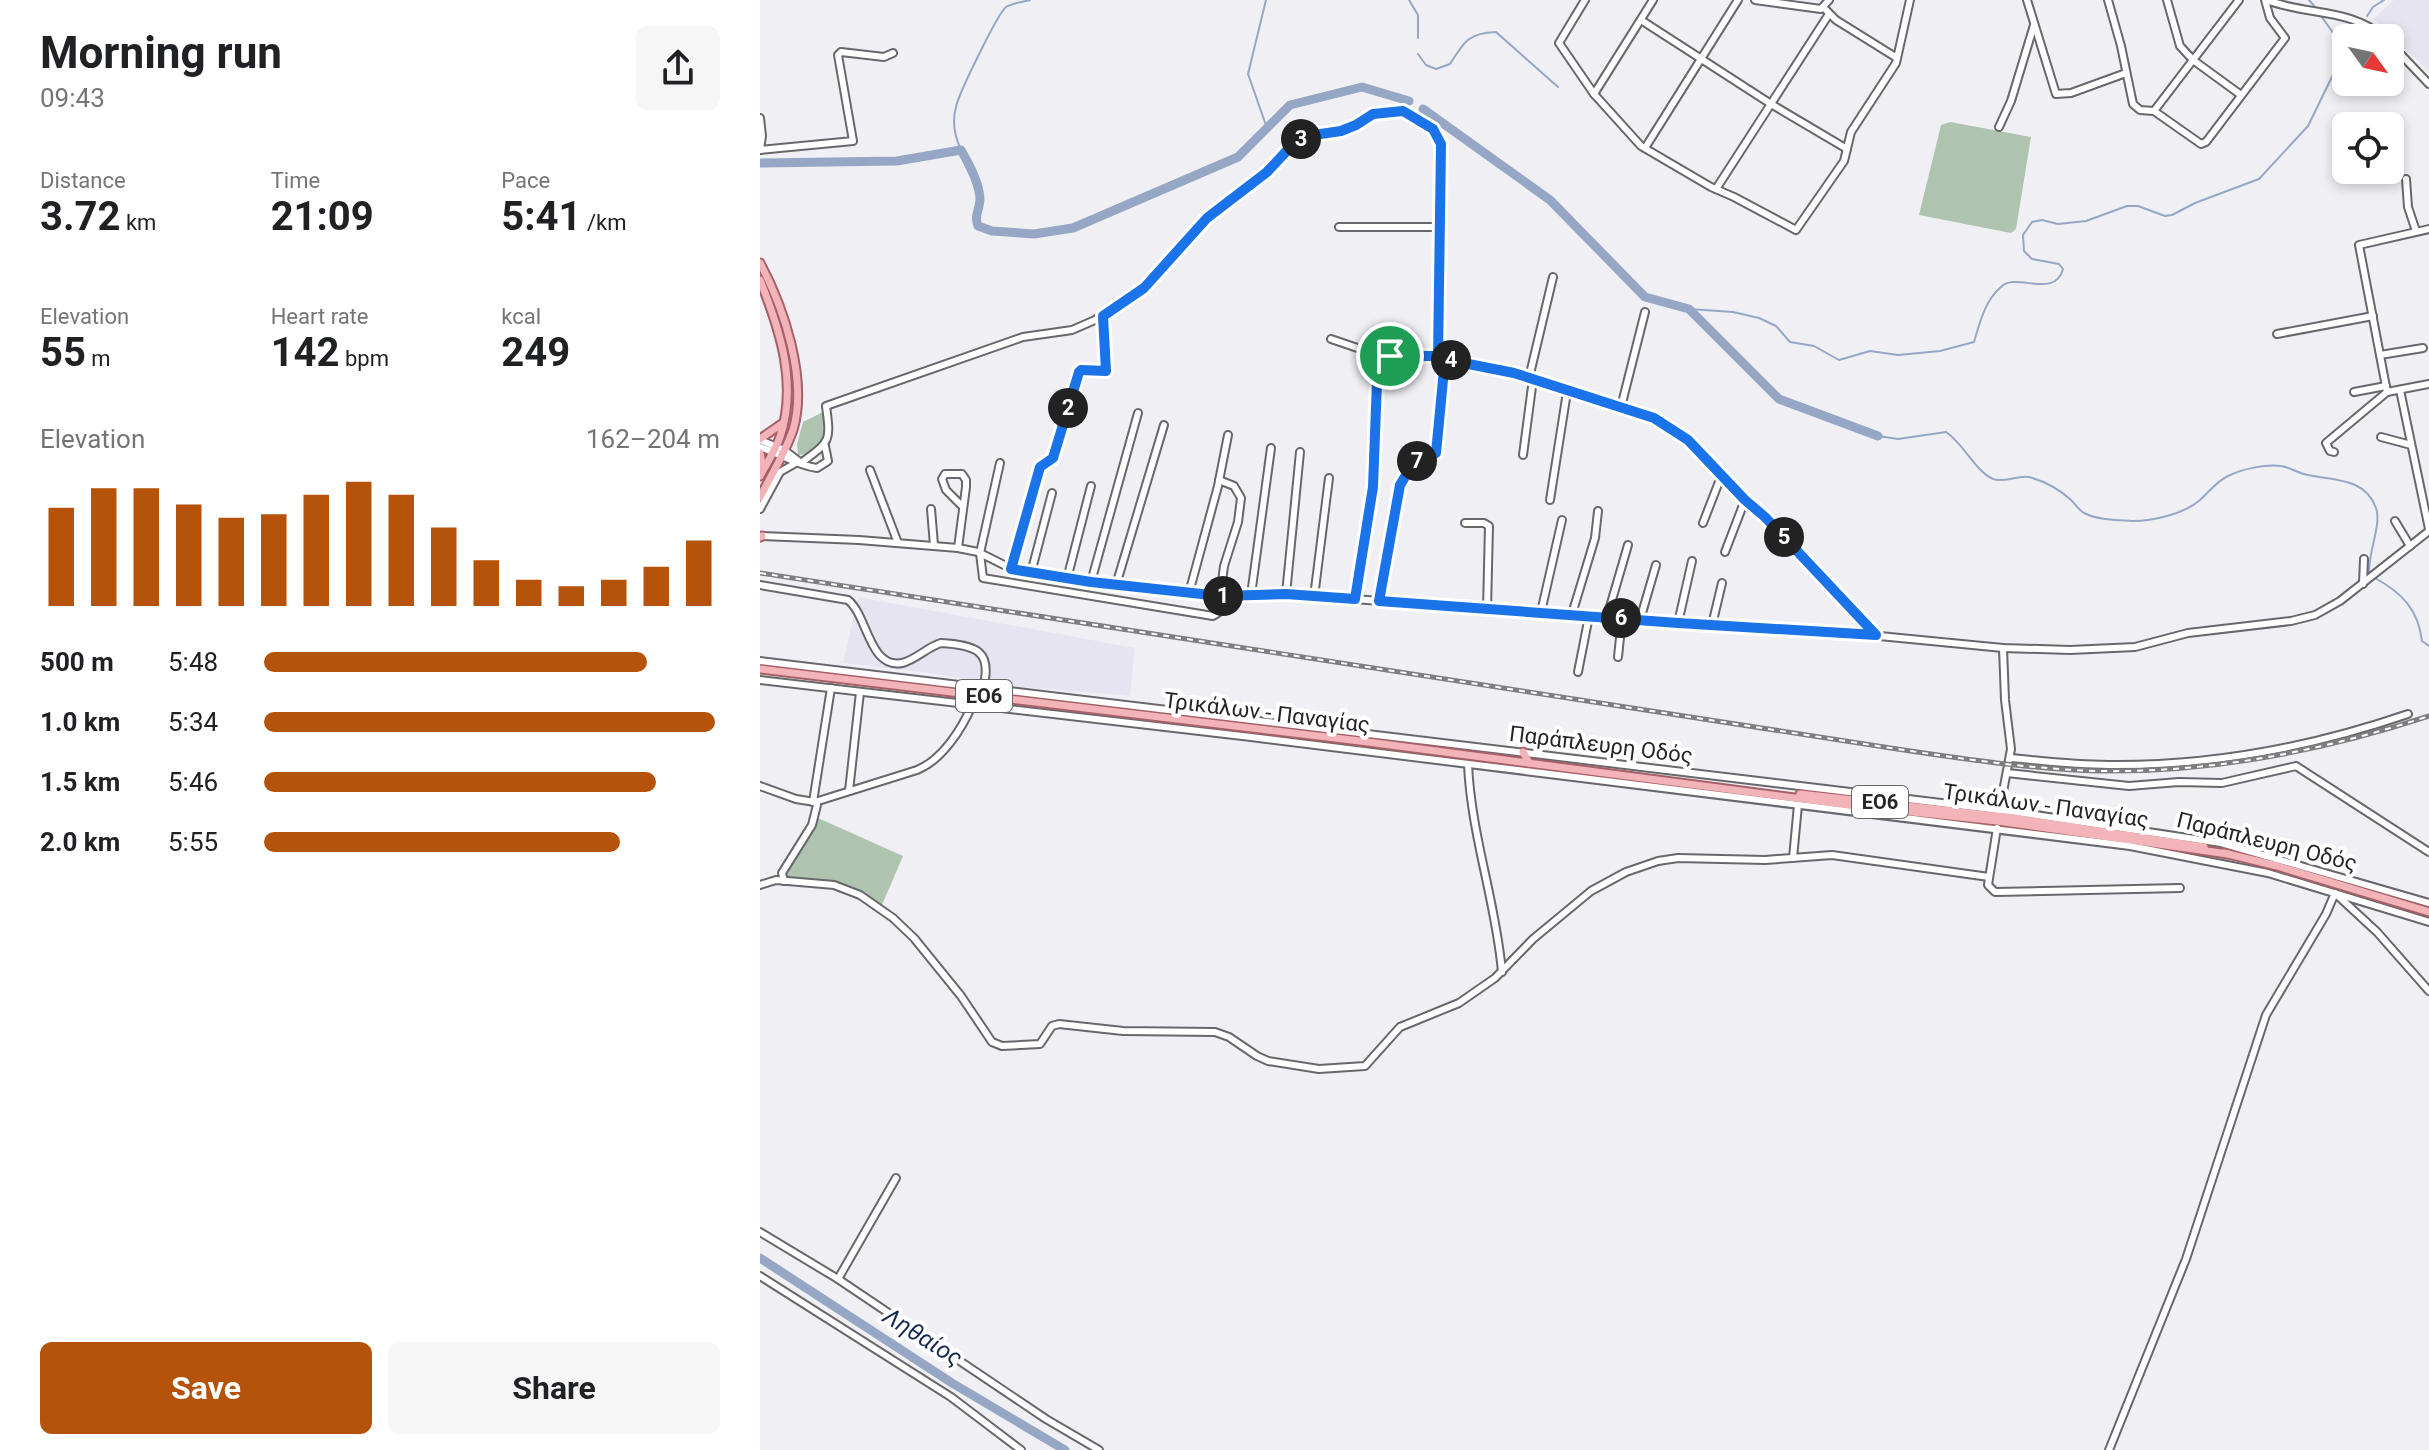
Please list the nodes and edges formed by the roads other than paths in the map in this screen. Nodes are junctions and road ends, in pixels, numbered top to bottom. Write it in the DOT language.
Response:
graph roads {
  1 [pos="1585,0"];
  2 [pos="1653,0"];
  3 [pos="1738,0"];
  4 [pos="1755,0"];
  5 [pos="1829,0"];
  6 [pos="1910,0"];
  7 [pos="2027,0"];
  8 [pos="2108,0"];
  9 [pos="2167,0"];
  10 [pos="2239,0"];
  11 [pos="2266,0"];
  12 [pos="1827,11"];
  13 [pos="1641,20"];
  14 [pos="2034,24"];
  15 [pos="2363,24"];
  16 [pos="893,53"];
  17 [pos="1897,58"];
  18 [pos="2404,58"];
  19 [pos="1701,59"];
  20 [pos="2193,60"];
  21 [pos="2126,73"];
  22 [pos="2429,84"];
  23 [pos="1594,94"];
  24 [pos="2241,95"];
  25 [pos="1771,104"];
  26 [pos="2154,111"];
  27 [pos="760,118"];
  28 [pos="1999,127"];
  29 [pos="1645,148"];
  30 [pos="760,149"];
  31 [pos="1847,149"];
  32 [pos="2406,179"];
  33 [pos="1716,189"];
  34 [pos="1339,227"];
  35 [pos="1439,227"];
  36 [pos="2429,229"];
  37 [pos="2416,231"];
  38 [pos="760,263"];
  39 [pos="1553,277"];
  40 [pos="760,280"];
  41 [pos="1645,312"];
  42 [pos="1103,316"];
  43 [pos="2373,316"];
  44 [pos="2277,334"];
  45 [pos="1331,339"];
  46 [pos="2423,348"];
  47 [pos="1378,355"];
  48 [pos="2380,355"];
  49 [pos="1437,356"];
  50 [pos="1445,359"];
  51 [pos="1531,378"];
  52 [pos="2429,384"];
  53 [pos="2386,389"];
  54 [pos="2400,390"];
  55 [pos="1567,392"];
  56 [pos="2354,392"];
  57 [pos="1621,407"];
  58 [pos="1138,413"];
  59 [pos="784,421"];
  60 [pos="1164,425"];
  61 [pos="1228,435"];
  62 [pos="2381,437"];
  63 [pos="760,440"];
  64 [pos="2411,445"];
  65 [pos="825,446"];
  66 [pos="1271,448"];
  67 [pos="760,450"];
  68 [pos="782,451"];
  69 [pos="1300,452"];
  70 [pos="2334,452"];
  71 [pos="1523,455"];
  72 [pos="1000,463"];
  73 [pos="798,464"];
  74 [pos="870,470"];
  75 [pos="761,474"];
  76 [pos="1722,474"];
  77 [pos="1329,478"];
  78 [pos="1219,480"];
  79 [pos="1091,486"];
  80 [pos="1052,493"];
  81 [pos="760,497"];
  82 [pos="1550,500"];
  83 [pos="1745,500"];
  84 [pos="963,507"];
  85 [pos="760,509"];
  86 [pos="931,509"];
  87 [pos="1598,511"];
  88 [pos="1562,520"];
  89 [pos="2395,521"];
  90 [pos="1465,523"];
  91 [pos="1703,523"];
  92 [pos="2429,530"];
  93 [pos="761,536"];
  94 [pos="898,543"];
  95 [pos="934,545"];
  96 [pos="1628,545"];
  97 [pos="2410,546"];
  98 [pos="958,548"];
  99 [pos="1725,552"];
  100 [pos="980,553"];
  101 [pos="2364,559"];
  102 [pos="1692,561"];
  103 [pos="1656,565"];
  104 [pos="1011,569"];
  105 [pos="1031,573"];
  106 [pos="1067,579"];
  107 [pos="1091,582"];
  108 [pos="1722,583"];
  109 [pos="2363,584"];
  110 [pos="760,585"];
  111 [pos="1115,585"];
  112 [pos="1189,593"];
  113 [pos="1286,594"];
  114 [pos="1251,595"];
  115 [pos="1220,596"];
  116 [pos="1314,597"];
  117 [pos="1355,599"];
  118 [pos="1110,600"];
  119 [pos="1379,601"];
  120 [pos="1487,609"];
  121 [pos="1541,612"];
  122 [pos="1572,614"];
  123 [pos="1589,616"];
  124 [pos="1607,617"];
  125 [pos="1622,618"];
  126 [pos="1640,620"];
  127 [pos="1678,623"];
  128 [pos="1712,625"];
  129 [pos="1876,635"];
  130 [pos="2003,648"];
  131 [pos="1618,657"];
  132 [pos="760,661"];
  133 [pos="763,670"];
  134 [pos="1578,672"];
  135 [pos="760,680"];
  136 [pos="831,688"];
  137 [pos="983,688"];
  138 [pos="860,692"];
  139 [pos="972,705"];
  140 [pos="2408,714"];
  141 [pos="1200,722"];
  142 [pos="1257,729"];
  143 [pos="1206,731"];
  144 [pos="1251,737"];
  145 [pos="1477,747"];
  146 [pos="1523,752"];
  147 [pos="2010,758"];
  148 [pos="1468,760"];
  149 [pos="1529,763"];
  150 [pos="2007,773"];
  151 [pos="760,786"];
  152 [pos="849,791"];
  153 [pos="815,804"];
  154 [pos="1798,805"];
  155 [pos="1998,819"];
  156 [pos="2429,852"];
  157 [pos="1793,858"];
  158 [pos="1989,877"];
  159 [pos="781,878"];
  160 [pos="760,885"];
  161 [pos="2180,888"];
  162 [pos="2335,893"];
  163 [pos="2429,903"];
  164 [pos="2429,912"];
  165 [pos="2429,922"];
  166 [pos="1502,972"];
  167 [pos="2429,991"];
  168 [pos="896,1178"];
  169 [pos="760,1232"];
  170 [pos="760,1276"];
  171 [pos="838,1279"];
  172 [pos="1021,1450"];
  173 [pos="1099,1450"];
  174 [pos="2109,1450"];
  1 -- 23 [label="street"];
  2 -- 13 [label="street"];
  3 -- 19 [label="street"];
  4 -- 12 [label="street"];
  5 -- 12 [label="street"];
  6 -- 17 [label="street"];
  7 -- 14 [label="street"];
  8 -- 21 [label="street"];
  9 -- 20 [label="street"];
  10 -- 20 [label="street"];
  11 -- 15 [label="street"];
  11 -- 24 [label="street"];
  12 -- 17 [label="street"];
  12 -- 25 [label="street"];
  13 -- 19 [label="street"];
  13 -- 23 [label="street"];
  14 -- 21 [label="street"];
  14 -- 28 [label="street"];
  16 -- 30 [label="street"];
  17 -- 31 [label="street"];
  18 -- 22 [label="street"];
  19 -- 25 [label="street"];
  19 -- 29 [label="street"];
  20 -- 24 [label="street"];
  20 -- 26 [label="street"];
  21 -- 26 [label="street"];
  23 -- 29 [label="street"];
  24 -- 26 [label="street"];
  25 -- 31 [label="street"];
  25 -- 33 [label="street"];
  27 -- 30 [label="street"];
  29 -- 33 [label="street"];
  31 -- 33 [label="street"];
  32 -- 37 [label="street"];
  34 -- 35 [label="street"];
  35 -- 42 [label="street"];
  35 -- 49 [label="street"];
  36 -- 37 [label="street"];
  37 -- 43 [label="street"];
  38 -- 68 [label="main road"];
  39 -- 51 [label="street"];
  40 -- 59 [label="main road"];
  41 -- 57 [label="street"];
  42 -- 65 [label="street"];
  42 -- 104 [label="street"];
  43 -- 44 [label="street"];
  43 -- 48 [label="street"];
  45 -- 47 [label="street"];
  46 -- 48 [label="street"];
  47 -- 49 [label="street"];
  47 -- 117 [label="street"];
  48 -- 53 [label="street"];
  49 -- 50 [label="street"];
  50 -- 51 [label="street"];
  50 -- 119 [label="street"];
  51 -- 55 [label="street"];
  51 -- 71 [label="street"];
  52 -- 54 [label="street"];
  53 -- 54 [label="street"];
  53 -- 56 [label="street"];
  53 -- 70 [label="street"];
  54 -- 64 [label="street"];
  55 -- 57 [label="street"];
  55 -- 82 [label="street"];
  57 -- 76 [label="street"];
  58 -- 107 [label="street"];
  59 -- 63 [label="main road"];
  59 -- 68 [label="main road"];
  60 -- 111 [label="street"];
  61 -- 78 [label="street"];
  62 -- 64 [label="street"];
  63 -- 68 [label="street"];
  64 -- 92 [label="street"];
  65 -- 73 [label="street"];
  65 -- 73 [label="street"];
  66 -- 114 [label="street"];
  67 -- 68 [label="street"];
  67 -- 75 [label="main road"];
  68 -- 73 [label="street"];
  68 -- 75 [label="main road"];
  68 -- 81 [label="main road"];
  69 -- 113 [label="street"];
  72 -- 100 [label="street"];
  73 -- 85 [label="street"];
  74 -- 94 [label="street"];
  76 -- 83 [label="street"];
  76 -- 91 [label="street"];
  77 -- 116 [label="street"];
  78 -- 112 [label="street"];
  78 -- 115 [label="street"];
  79 -- 106 [label="street"];
  80 -- 105 [label="street"];
  83 -- 99 [label="street"];
  83 -- 129 [label="street"];
  84 -- 84 [label="street"];
  84 -- 98 [label="street"];
  86 -- 95 [label="street"];
  87 -- 122 [label="street"];
  88 -- 121 [label="street"];
  89 -- 97 [label="street"];
  90 -- 120 [label="street"];
  92 -- 97 [label="street"];
  93 -- 94 [label="street"];
  94 -- 95 [label="street"];
  95 -- 98 [label="street"];
  96 -- 124 [label="street"];
  97 -- 109 [label="street"];
  98 -- 100 [label="street"];
  100 -- 104 [label="street"];
  100 -- 118 [label="street"];
  101 -- 109 [label="street"];
  102 -- 127 [label="street"];
  103 -- 126 [label="street"];
  104 -- 105 [label="street"];
  105 -- 106 [label="street"];
  106 -- 107 [label="street"];
  107 -- 111 [label="street"];
  108 -- 128 [label="street"];
  109 -- 130 [label="street"];
  110 -- 137 [label="street"];
  111 -- 112 [label="street"];
  111 -- 118 [label="street"];
  112 -- 115 [label="street"];
  113 -- 114 [label="street"];
  113 -- 116 [label="street"];
  114 -- 115 [label="street"];
  115 -- 118 [label="street"];
  116 -- 117 [label="street"];
  117 -- 119 [label="street"];
  119 -- 120 [label="street"];
  120 -- 121 [label="street"];
  121 -- 122 [label="street"];
  122 -- 123 [label="street"];
  123 -- 124 [label="street"];
  123 -- 134 [label="street"];
  124 -- 125 [label="street"];
  125 -- 126 [label="street"];
  125 -- 131 [label="street"];
  126 -- 127 [label="street"];
  127 -- 128 [label="street"];
  128 -- 129 [label="street"];
  129 -- 130 [label="street"];
  130 -- 147 [label="street"];
  132 -- 137 [label="street, Παράπλευρη Οδός"];
  133 -- 141 [label="main road, Τρικάλων - Παναγίας / ΕΟ6"];
  135 -- 136 [label="street, Παράπλευρη Οδός"];
  136 -- 138 [label="street, Παράπλευρη Οδός"];
  136 -- 153 [label="street"];
  137 -- 145 [label="street, Παράπλευρη Οδός"];
  138 -- 139 [label="street, Παράπλευρη Οδός"];
  138 -- 152 [label="street"];
  139 -- 143 [label="street, Παράπλευρη Οδός"];
  139 -- 152 [label="street"];
  140 -- 147 [label="street"];
  141 -- 142 [label="main road, Τρικάλων - Παναγίας / ΕΟ6"];
  141 -- 143 [label="main road"];
  142 -- 144 [label="main road"];
  142 -- 148 [label="main road, Τρικάλων - Παναγίας / ΕΟ6"];
  143 -- 144 [label="street, Παράπλευρη Οδός"];
  144 -- 148 [label="street, Παράπλευρη Οδός"];
  145 -- 146 [label="street, Παράπλευρη Οδός"];
  145 -- 148 [label="main road"];
  146 -- 149 [label="main road"];
  146 -- 155 [label="street, Παράπλευρη Οδός"];
  147 -- 150 [label="street"];
  148 -- 149 [label="main road, Τρικάλων - Παναγίας / ΕΟ6"];
  148 -- 154 [label="street, Παράπλευρη Οδός"];
  148 -- 166 [label="street"];
  149 -- 155 [label="main road, Τρικάλων - Παναγίας / ΕΟ6"];
  150 -- 155 [label="street"];
  150 -- 156 [label="street"];
  151 -- 153 [label="street"];
  152 -- 153 [label="street"];
  153 -- 159 [label="street"];
  154 -- 155 [label="street, Παράπλευρη Οδός"];
  154 -- 157 [label="street"];
  155 -- 158 [label="street"];
  155 -- 162 [label="street, Παράπλευρη Οδός"];
  155 -- 163 [label="street, Παράπλευρη Οδός"];
  155 -- 164 [label="main road, Τρικάλων - Παναγίας / ΕΟ6"];
  157 -- 158 [label="street"];
  157 -- 166 [label="street"];
  158 -- 161 [label="street"];
  159 -- 160 [label="street"];
  159 -- 166 [label="street"];
  162 -- 165 [label="street, Παράπλευρη Οδός"];
  162 -- 167 [label="street"];
  162 -- 174 [label="street"];
  168 -- 171 [label="street"];
  169 -- 171 [label="street"];
  170 -- 172 [label="street"];
  171 -- 173 [label="street"];
}
